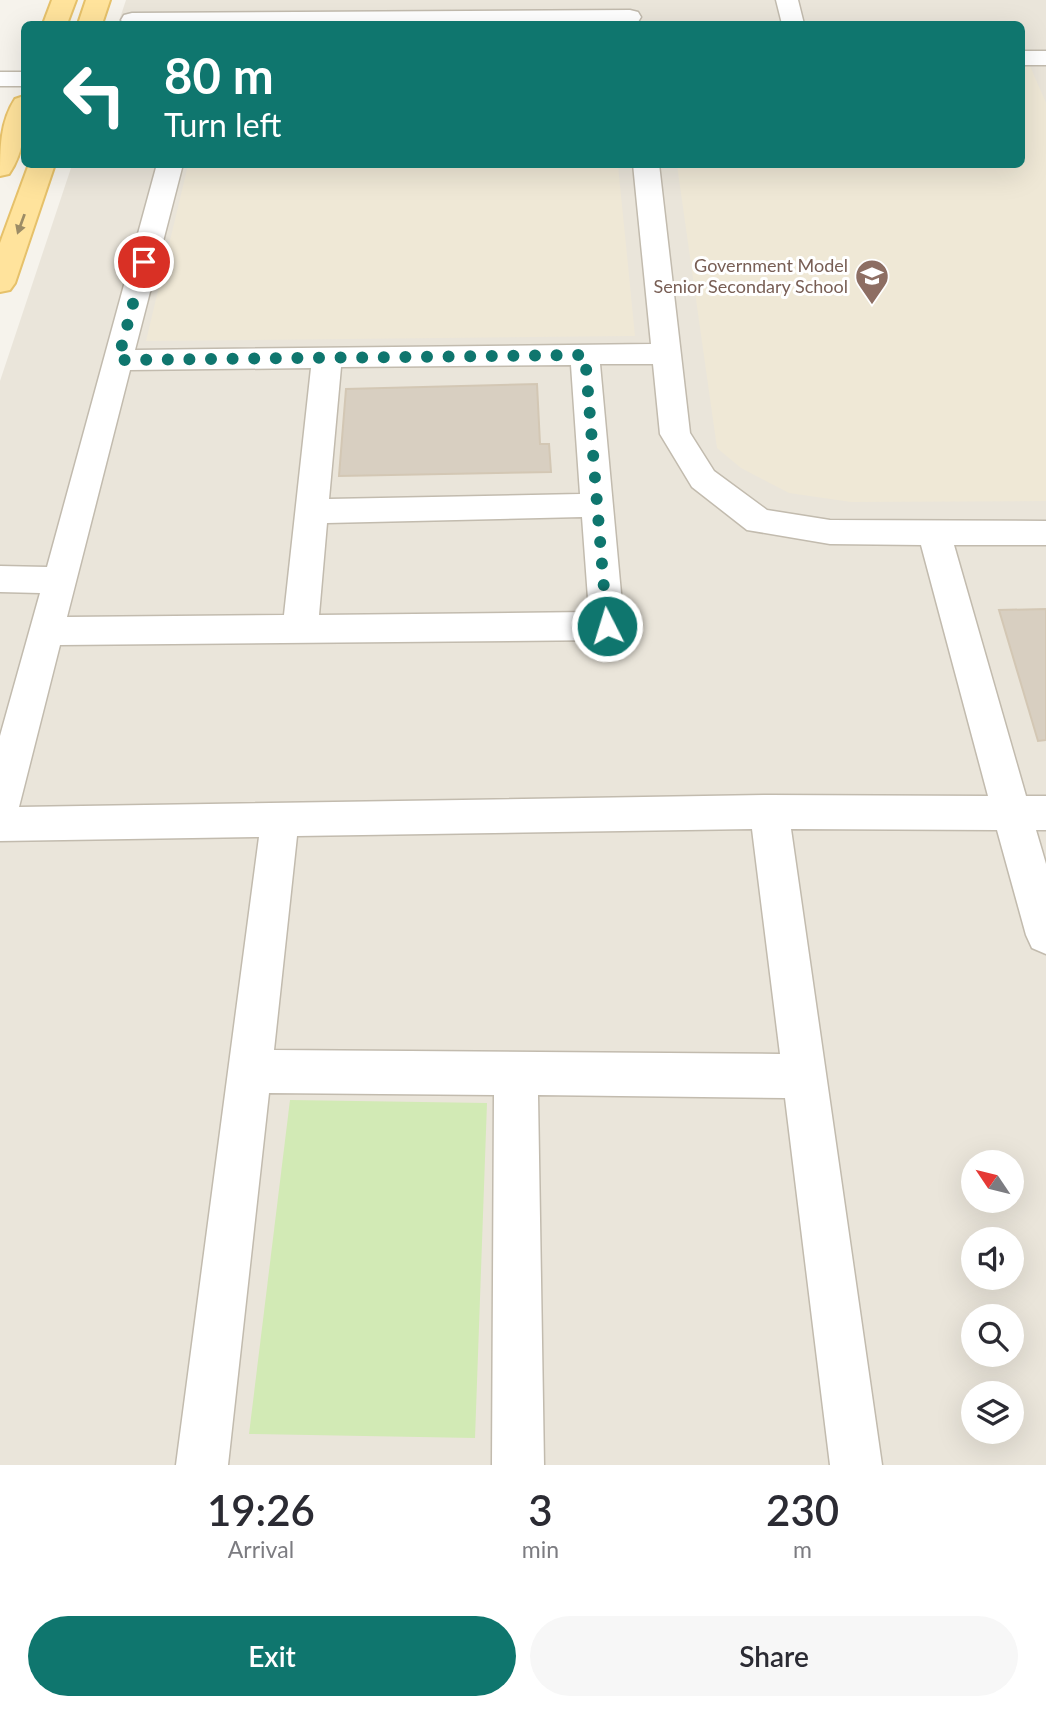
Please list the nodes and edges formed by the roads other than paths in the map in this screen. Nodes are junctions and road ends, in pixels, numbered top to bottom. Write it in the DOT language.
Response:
graph roads {
  1 [pos="64,0"];
  2 [pos="98,0"];
  3 [pos="786,0"];
  4 [pos="629,14"];
  5 [pos="132,20"];
  6 [pos="56,21"];
  7 [pos="91,21"];
  8 [pos="170,21"];
  9 [pos="485,21"];
  10 [pos="792,21"];
  11 [pos="1025,58"];
  12 [pos="1046,58"];
  13 [pos="0,79"];
  14 [pos="21,79"];
  15 [pos="21,112"];
  16 [pos="0,168"];
  17 [pos="41,168"];
  18 [pos="169,168"];
  19 [pos="646,168"];
  20 [pos="0,283"];
  21 [pos="666,354"];
  22 [pos="585,355"];
  23 [pos="327,357"];
  24 [pos="118,360"];
  25 [pos="597,505"];
  26 [pos="312,510"];
  27 [pos="1046,533"];
  28 [pos="935,534"];
  29 [pos="0,579"];
  30 [pos="60,579"];
  31 [pos="300,629"];
  32 [pos="46,631"];
  33 [pos="0,806"];
  34 [pos="769,812"];
  35 [pos="1029,813"];
  36 [pos="280,820"];
  37 [pos="0,824"];
  38 [pos="1046,935"];
  39 [pos="250,1071"];
  40 [pos="516,1073"];
  41 [pos="804,1076"];
  42 [pos="202,1465"];
  43 [pos="518,1465"];
  44 [pos="856,1465"];
  1 -- 6 [label="main road"];
  2 -- 7 [label="main road"];
  3 -- 10 [label="street"];
  4 -- 9 [label="street"];
  5 -- 8 [label="street"];
  11 -- 12 [label="street"];
  13 -- 14 [label="street"];
  15 -- 16 [label="main road"];
  17 -- 20 [label="main road, one-way"];
  18 -- 24 [label="street"];
  19 -- 21 [label="street"];
  21 -- 22 [label="street"];
  21 -- 28 [label="street"];
  22 -- 23 [label="street"];
  22 -- 25 [label="street"];
  23 -- 24 [label="street"];
  23 -- 26 [label="street"];
  24 -- 30 [label="street"];
  25 -- 26 [label="street"];
  25 -- 31 [label="street"];
  26 -- 31 [label="street"];
  27 -- 28 [label="street"];
  28 -- 35 [label="street"];
  29 -- 30 [label="street"];
  30 -- 32 [label="street"];
  31 -- 32 [label="street"];
  32 -- 33 [label="street"];
  34 -- 35 [label="street"];
  34 -- 36 [label="street"];
  34 -- 41 [label="street"];
  35 -- 38 [label="street"];
  36 -- 37 [label="street"];
  36 -- 39 [label="street"];
  39 -- 40 [label="street"];
  39 -- 42 [label="street"];
  40 -- 41 [label="street"];
  40 -- 43 [label="street"];
  41 -- 44 [label="street"];
}
